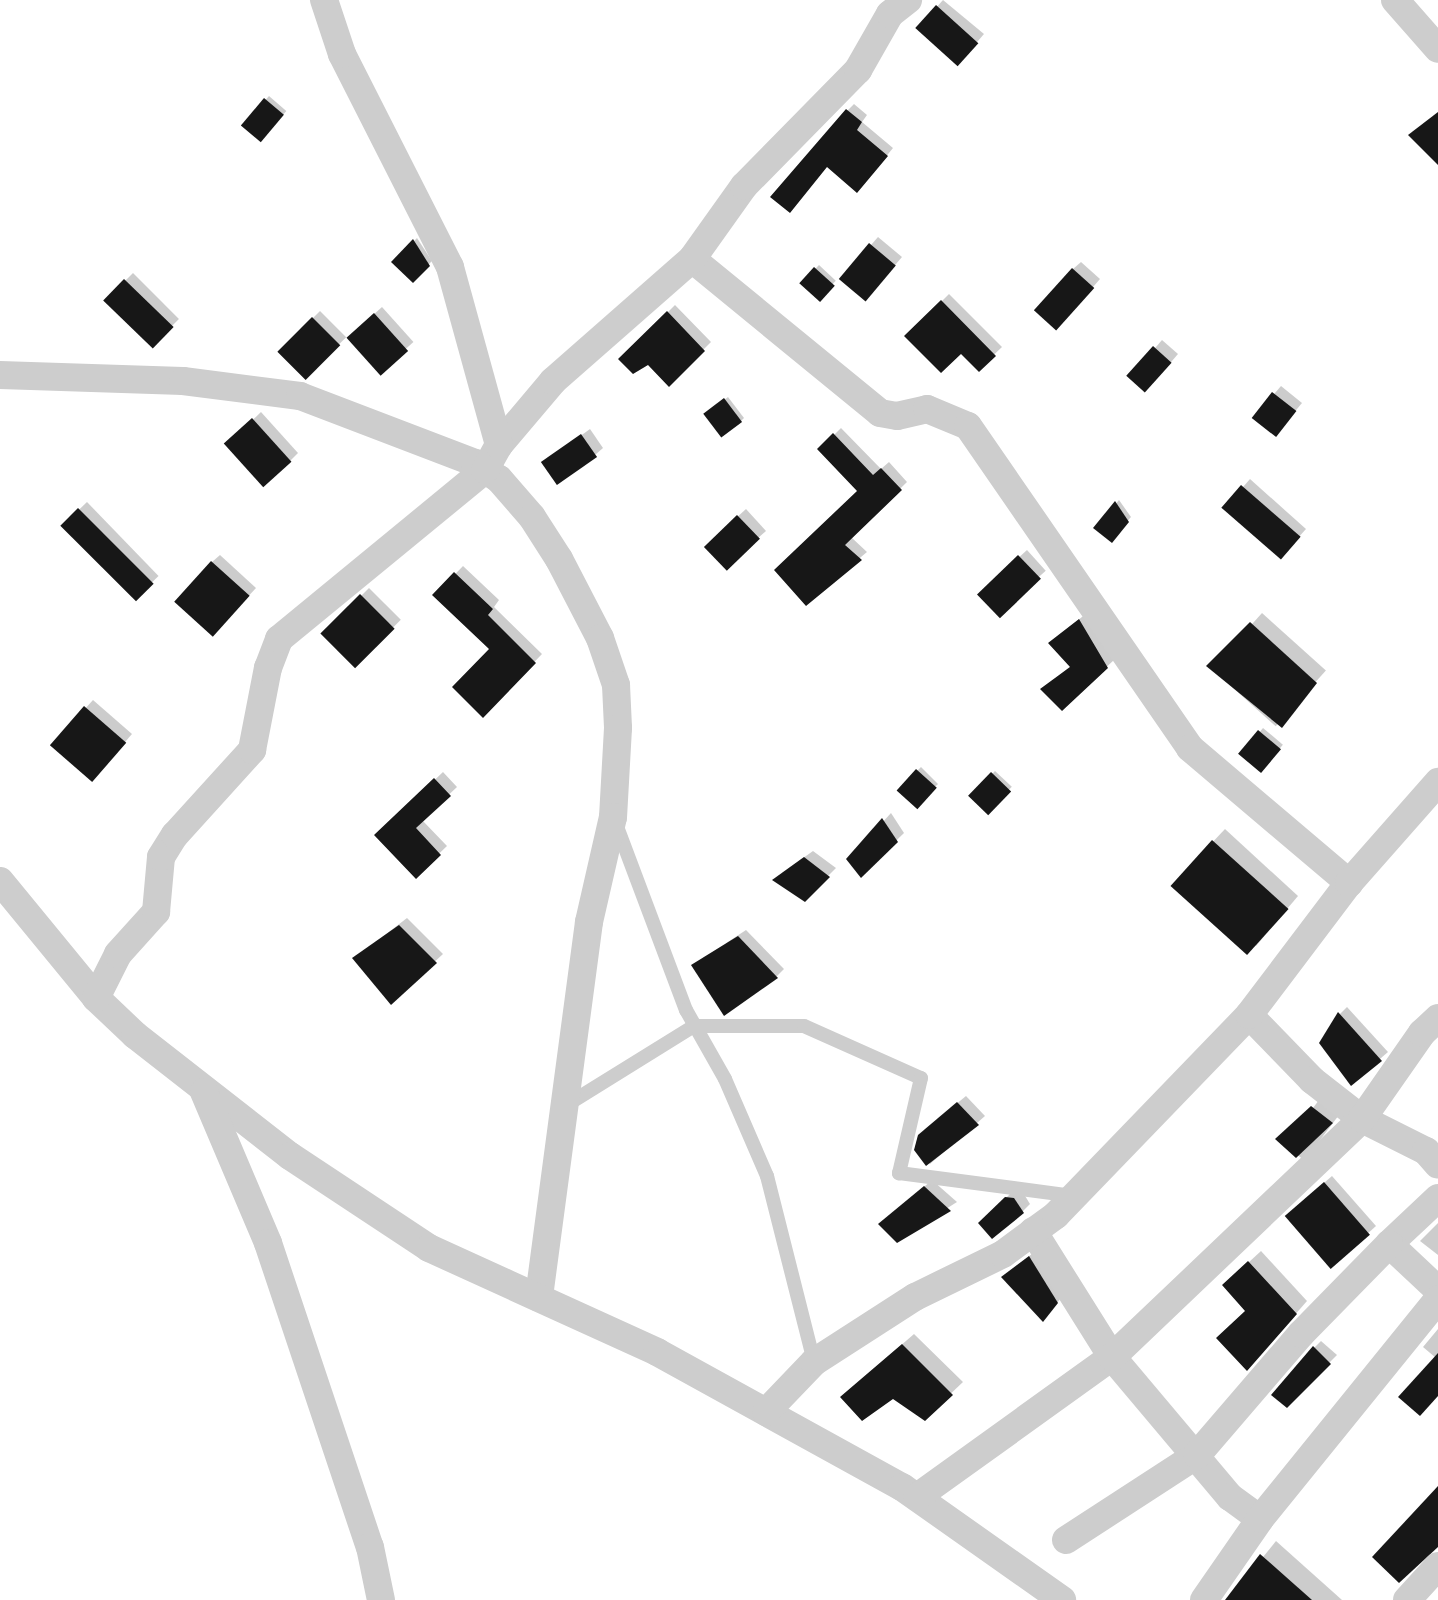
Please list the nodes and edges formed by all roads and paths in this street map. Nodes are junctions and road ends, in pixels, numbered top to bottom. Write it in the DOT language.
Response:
graph roads {
  1 [pos="324,0"];
  2 [pos="908,0"];
  3 [pos="1395,0"];
  4 [pos="1438,49"];
  5 [pos="692,259"];
  6 [pos="0,375"];
  7 [pos="499,445"];
  8 [pos="485,470"];
  9 [pos="1438,782"];
  10 [pos="613,817"];
  11 [pos="0,881"];
  12 [pos="1349,883"];
  13 [pos="96,998"];
  14 [pos="1249,1015"];
  15 [pos="1438,1018"];
  16 [pos="694,1026"];
  17 [pos="203,1088"];
  18 [pos="565,1107"];
  19 [pos="1362,1119"];
  20 [pos="1438,1165"];
  21 [pos="1074,1196"];
  22 [pos="1438,1198"];
  23 [pos="1033,1231"];
  24 [pos="1389,1244"];
  25 [pos="1438,1290"];
  26 [pos="539,1298"];
  27 [pos="1438,1299"];
  28 [pos="1112,1357"];
  29 [pos="814,1362"];
  30 [pos="766,1412"];
  31 [pos="1197,1455"];
  32 [pos="917,1497"];
  33 [pos="1260,1519"];
  34 [pos="1066,1540"];
  35 [pos="1438,1566"];
  36 [pos="381,1600"];
  37 [pos="1062,1600"];
  38 [pos="1204,1600"];
  39 [pos="1407,1600"];
  1 -- 7 [label="street"];
  2 -- 5 [label="street"];
  3 -- 4 [label="street"];
  5 -- 7 [label="street"];
  5 -- 12 [label="street"];
  6 -- 8 [label="street"];
  7 -- 8 [label="street"];
  8 -- 10 [label="street"];
  8 -- 13 [label="street"];
  9 -- 12 [label="street"];
  10 -- 16 [label="lane"];
  10 -- 18 [label="street"];
  11 -- 13 [label="street"];
  12 -- 14 [label="street"];
  13 -- 17 [label="street"];
  14 -- 19 [label="street"];
  14 -- 21 [label="street"];
  15 -- 19 [label="street"];
  16 -- 18 [label="lane"];
  16 -- 21 [label="lane"];
  16 -- 29 [label="lane"];
  17 -- 26 [label="street"];
  17 -- 36 [label="street"];
  18 -- 26 [label="street"];
  19 -- 20 [label="street"];
  19 -- 28 [label="street"];
  21 -- 23 [label="street"];
  22 -- 24 [label="street"];
  23 -- 28 [label="street"];
  23 -- 29 [label="street"];
  24 -- 25 [label="street"];
  24 -- 31 [label="street"];
  26 -- 30 [label="street"];
  27 -- 33 [label="street"];
  28 -- 31 [label="street"];
  28 -- 32 [label="street"];
  29 -- 30 [label="street"];
  30 -- 32 [label="street"];
  31 -- 33 [label="street"];
  31 -- 34 [label="street"];
  32 -- 37 [label="street"];
  33 -- 38 [label="street"];
  35 -- 39 [label="street"];
}
